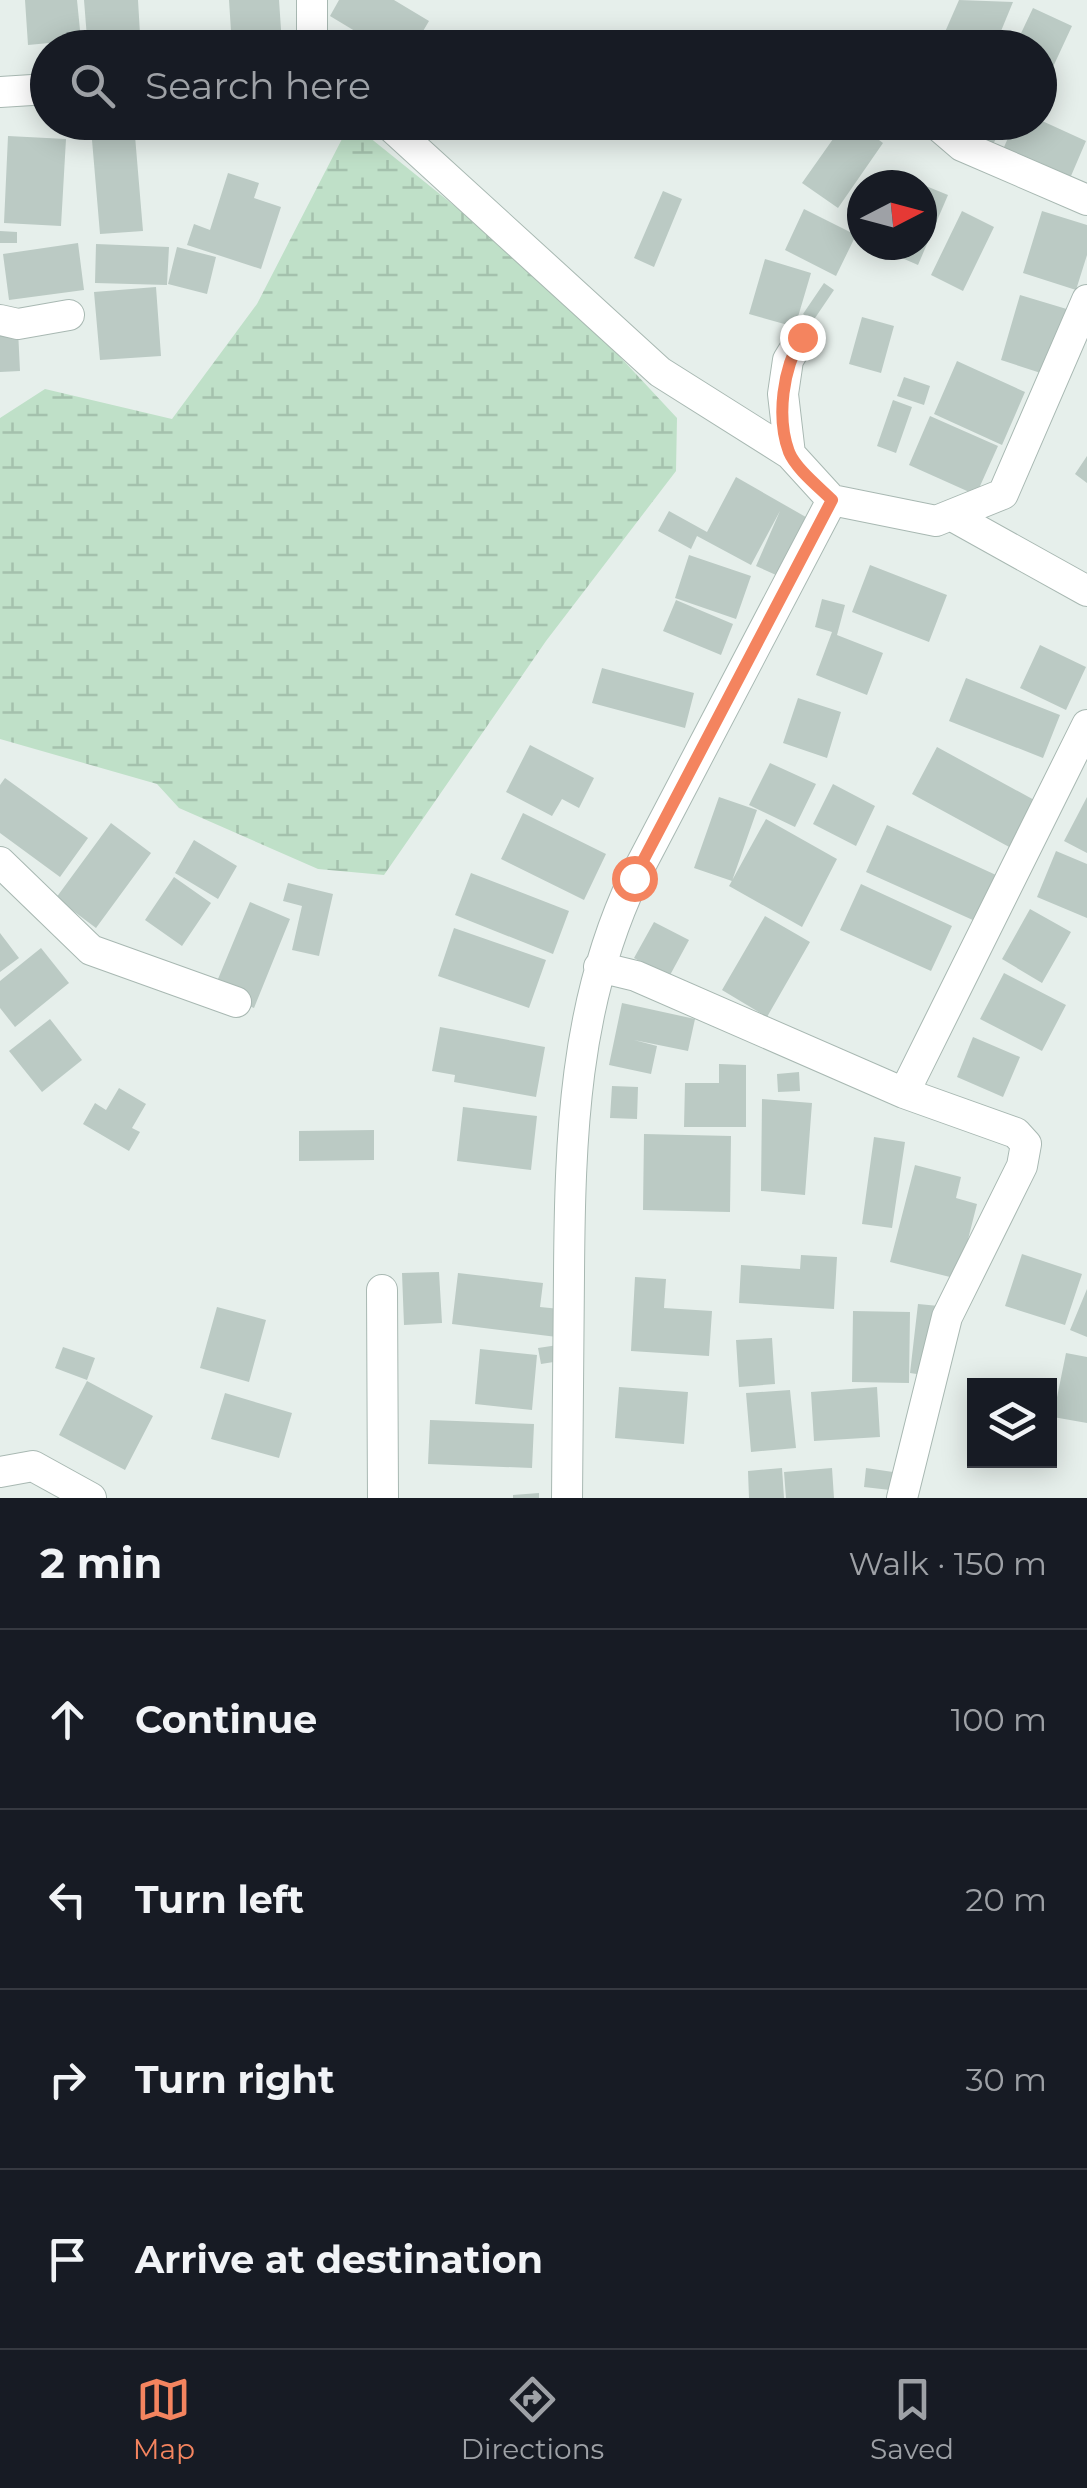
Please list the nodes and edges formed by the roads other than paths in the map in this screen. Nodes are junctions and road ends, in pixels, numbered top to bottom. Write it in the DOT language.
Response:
graph roads {
  1 [pos="312,0"];
  2 [pos="312,30"];
  3 [pos="30,90"];
  4 [pos="0,92"];
  5 [pos="406,140"];
  6 [pos="955,140"];
  7 [pos="1087,200"];
  8 [pos="1087,300"];
  9 [pos="69,314"];
  10 [pos="0,320"];
  11 [pos="802,337"];
  12 [pos="790,454"];
  13 [pos="832,500"];
  14 [pos="954,517"];
  15 [pos="1087,591"];
  16 [pos="1087,725"];
  17 [pos="0,862"];
  18 [pos="599,967"];
  19 [pos="236,1002"];
  20 [pos="904,1093"];
  21 [pos="382,1290"];
  22 [pos="0,1472"];
  23 [pos="91,1498"];
  24 [pos="383,1498"];
  25 [pos="568,1498"];
  26 [pos="902,1498"];
  1 -- 2 [label="street"];
  3 -- 4 [label="street"];
  5 -- 12 [label="street"];
  6 -- 7 [label="street"];
  8 -- 14 [label="street"];
  9 -- 10 [label="street"];
  11 -- 12 [label="street"];
  12 -- 13 [label="street"];
  13 -- 14 [label="street"];
  13 -- 18 [label="street"];
  14 -- 15 [label="street"];
  16 -- 20 [label="street"];
  17 -- 19 [label="street"];
  18 -- 20 [label="street"];
  18 -- 25 [label="street"];
  20 -- 26 [label="street"];
  21 -- 24 [label="street"];
  22 -- 23 [label="street"];
}
